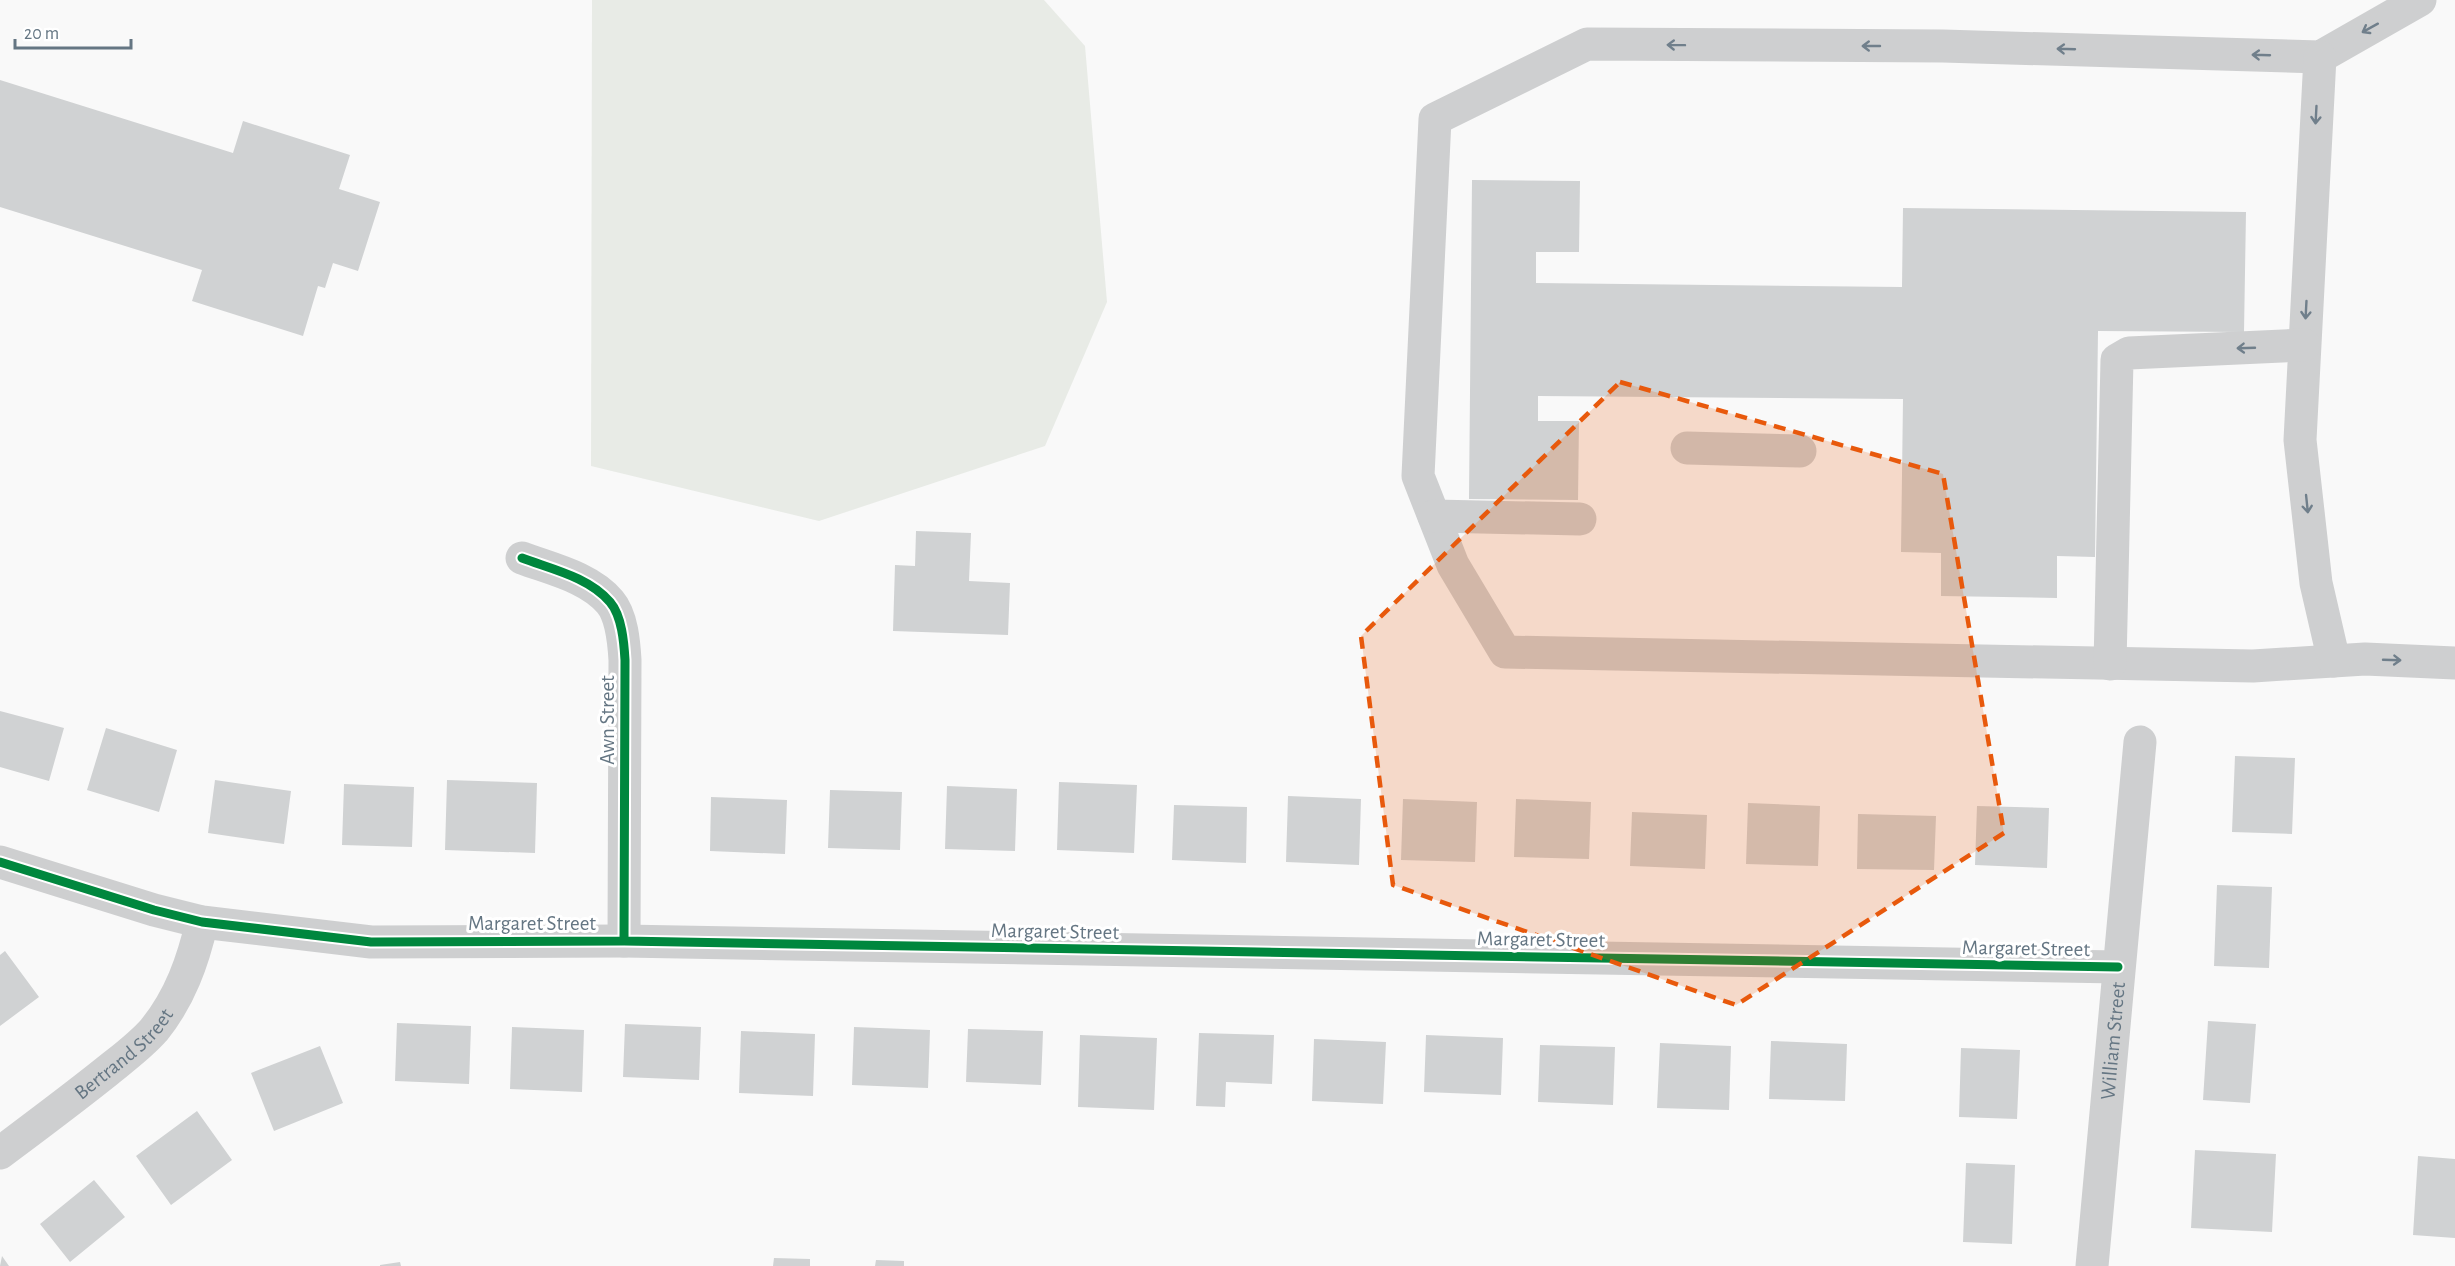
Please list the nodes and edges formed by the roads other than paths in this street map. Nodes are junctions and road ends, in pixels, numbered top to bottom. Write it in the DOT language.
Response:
graph roads {
  1 [pos="2420,0"];
  2 [pos="2320,57"];
  3 [pos="2304,345"];
  4 [pos="1687,448"];
  5 [pos="1800,451"];
  6 [pos="1434,516"];
  7 [pos="1580,519"];
  8 [pos="522,558"];
  9 [pos="2334,661"];
  10 [pos="2455,663"];
  11 [pos="2110,664"];
  12 [pos="2140,742"];
  13 [pos="0,862"];
  14 [pos="202,922"];
  15 [pos="624,941"];
  16 [pos="2118,967"];
  17 [pos="0,1153"];
  18 [pos="2092,1266"];
  1 -- 2 [label="street, one-way"];
  2 -- 3 [label="street, one-way"];
  2 -- 6 [label="street, one-way"];
  3 -- 9 [label="street, one-way"];
  3 -- 11 [label="street, one-way"];
  4 -- 5 [label="street"];
  6 -- 7 [label="street"];
  6 -- 11 [label="street"];
  8 -- 15 [label="street, Awn Street"];
  9 -- 10 [label="street, one-way"];
  9 -- 11 [label="street"];
  12 -- 16 [label="street, William Street"];
  13 -- 14 [label="street, Margaret Street"];
  14 -- 15 [label="street, Margaret Street"];
  14 -- 17 [label="street, Bertrand Street"];
  15 -- 16 [label="street, Margaret Street"];
  16 -- 18 [label="street, William Street"];
}
